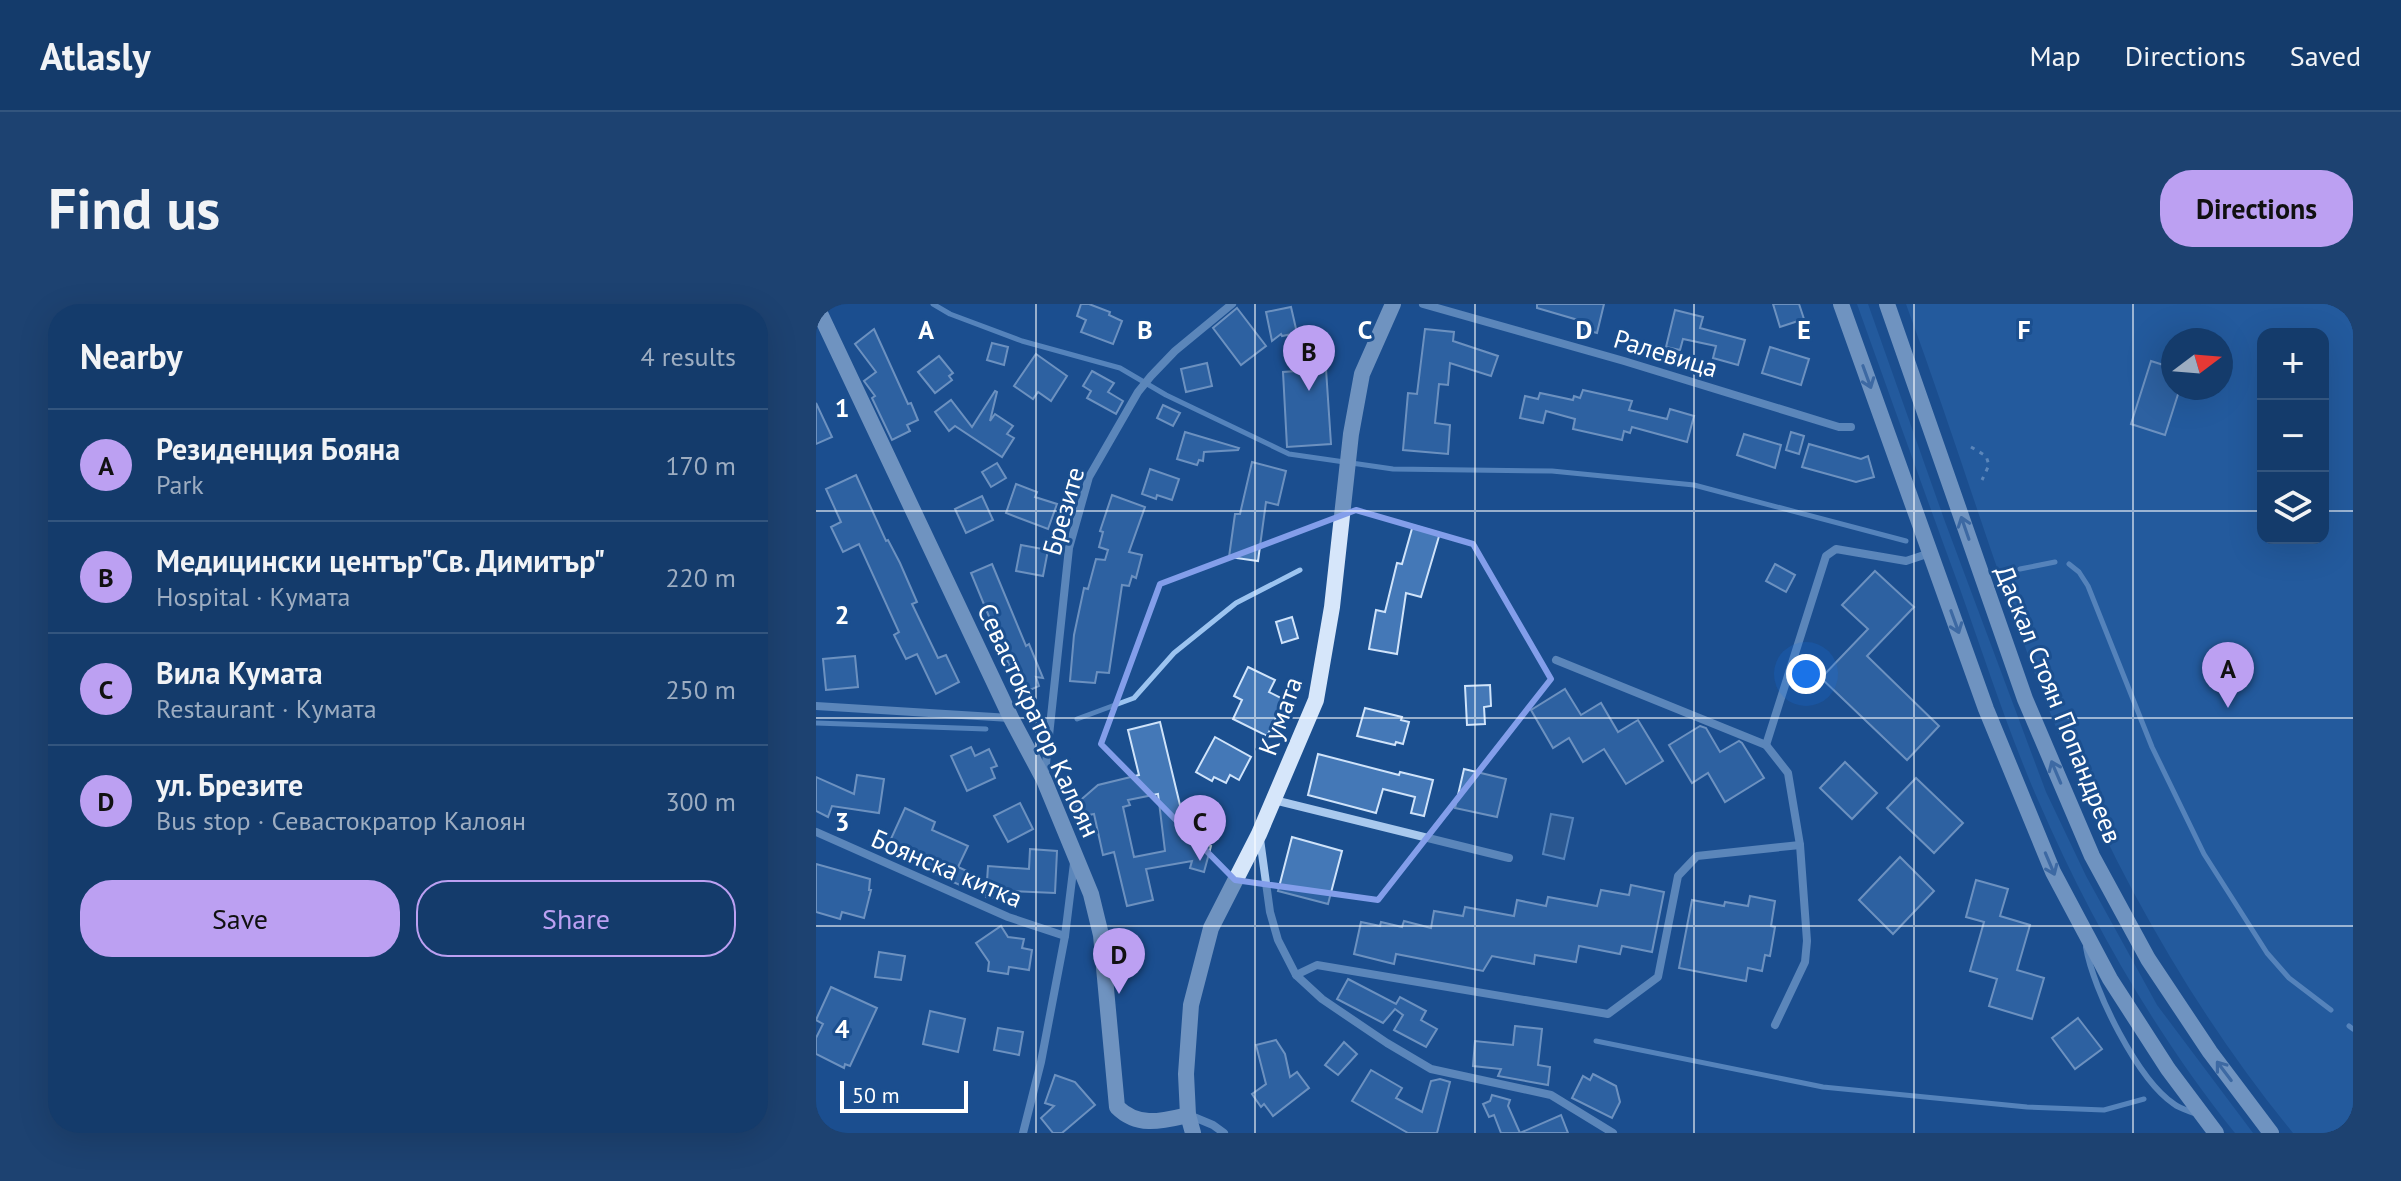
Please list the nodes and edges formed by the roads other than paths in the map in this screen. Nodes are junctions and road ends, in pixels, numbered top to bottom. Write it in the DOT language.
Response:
graph roads {
  1 [pos="1232,304"];
  2 [pos="1393,304"];
  3 [pos="1423,304"];
  4 [pos="1841,304"];
  5 [pos="1887,304"];
  6 [pos="816,305"];
  7 [pos="1851,427"];
  8 [pos="1931,553"];
  9 [pos="1556,660"];
  10 [pos="816,706"];
  11 [pos="1011,718"];
  12 [pos="1766,745"];
  13 [pos="1044,780"];
  14 [pos="1274,800"];
  15 [pos="816,832"];
  16 [pos="1259,834"];
  17 [pos="1795,845"];
  18 [pos="1075,852"];
  19 [pos="1509,858"];
  20 [pos="1065,936"];
  21 [pos="1296,975"];
  22 [pos="1775,1025"];
  23 [pos="1188,1115"];
  24 [pos="1023,1133"];
  25 [pos="1193,1133"];
  26 [pos="1224,1133"];
  27 [pos="1613,1133"];
  28 [pos="2216,1133"];
  29 [pos="2271,1133"];
  1 -- 13 [label="street, Брезите"];
  2 -- 14 [label="main road, Кумата"];
  3 -- 7 [label="street, Ралевица"];
  4 -- 8 [label="main road, one-way"];
  29 -- 5 [label="main road, Даскал Стоян Попандреев, one-way"];
  6 -- 11 [label="main road, Севастократор Калоян"];
  8 -- 12 [label="street"];
  8 -- 28 [label="main road, one-way"];
  9 -- 12 [label="street"];
  10 -- 11 [label="street"];
  11 -- 13 [label="main road, Севастократор Калоян"];
  12 -- 17 [label="street"];
  13 -- 18 [label="main road, Севастократор Калоян"];
  14 -- 16 [label="main road, Кумата"];
  14 -- 19 [label="street"];
  15 -- 20 [label="street, Боянска китка"];
  16 -- 21 [label="street"];
  16 -- 23 [label="main road, Кумата"];
  17 -- 21 [label="street"];
  17 -- 22 [label="street"];
  18 -- 20 [label="street"];
  18 -- 23 [label="main road, Севастократор Калоян"];
  20 -- 24 [label="street"];
  21 -- 27 [label="street"];
  23 -- 25 [label="main road, Кумата"];
  23 -- 26 [label="street"];
}
